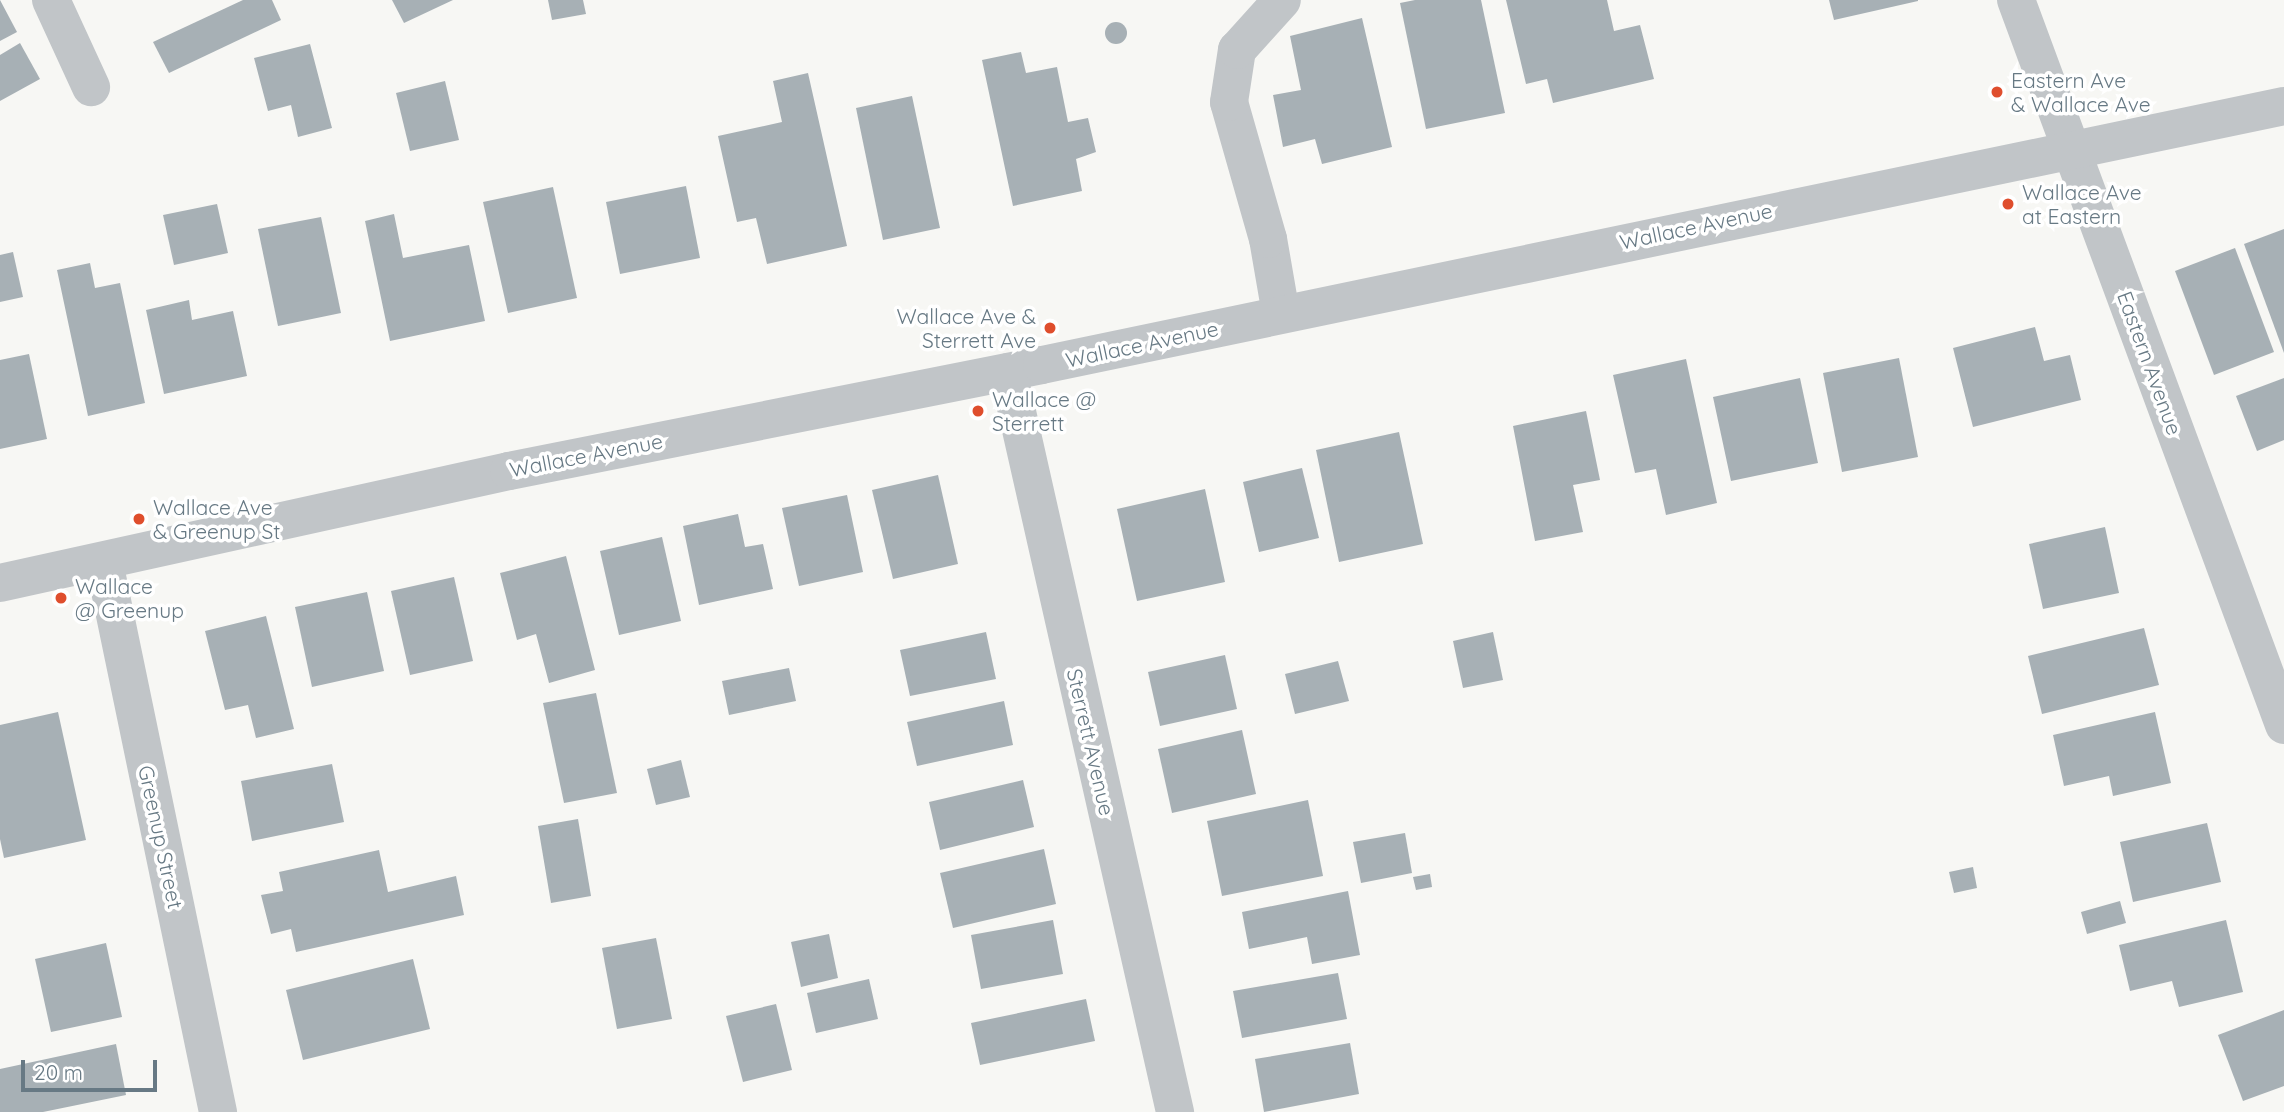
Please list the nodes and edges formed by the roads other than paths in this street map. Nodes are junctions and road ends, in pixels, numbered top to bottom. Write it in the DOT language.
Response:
graph roads {
  1 [pos="51,0"];
  2 [pos="1282,0"];
  3 [pos="2015,0"];
  4 [pos="91,87"];
  5 [pos="2284,106"];
  6 [pos="2073,152"];
  7 [pos="1281,314"];
  8 [pos="1008,372"];
  9 [pos="104,562"];
  10 [pos="0,583"];
  11 [pos="2284,725"];
  12 [pos="218,1112"];
  13 [pos="1175,1112"];
  1 -- 4 [label="street"];
  2 -- 7 [label="street"];
  3 -- 6 [label="street, Eastern Avenue"];
  5 -- 6 [label="street, Wallace Avenue"];
  6 -- 7 [label="street, Wallace Avenue"];
  6 -- 11 [label="street, Eastern Avenue"];
  7 -- 8 [label="street, Wallace Avenue"];
  8 -- 9 [label="street, Wallace Avenue"];
  8 -- 13 [label="street, Sterrett Avenue"];
  9 -- 10 [label="street, Wallace Avenue"];
  9 -- 12 [label="street, Greenup Street"];
}
